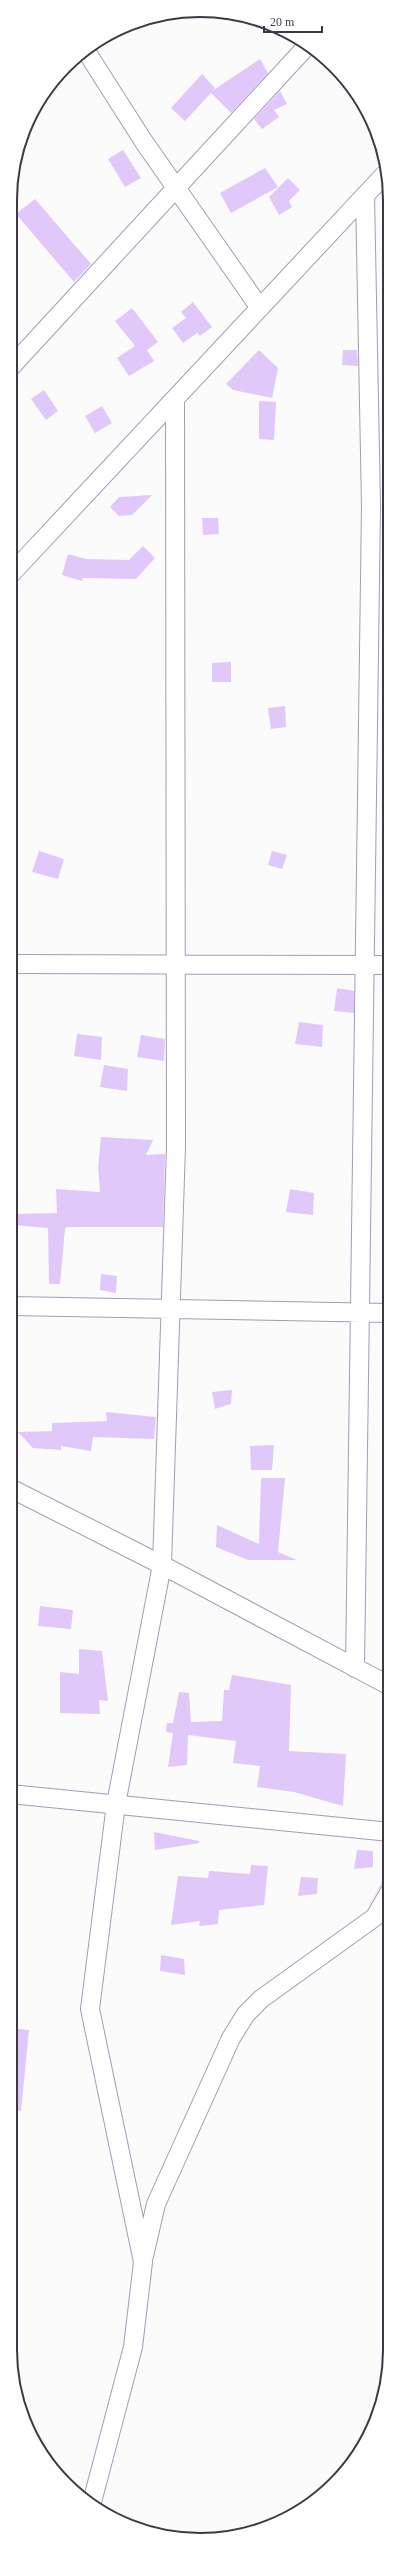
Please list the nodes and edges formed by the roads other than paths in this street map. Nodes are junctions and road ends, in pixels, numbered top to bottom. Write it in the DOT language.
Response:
graph roads {
  1 [pos="303,49"];
  2 [pos="89,55"];
  3 [pos="381,178"];
  4 [pos="176,188"];
  5 [pos="365,195"];
  6 [pos="260,308"];
  7 [pos="17,360"];
  8 [pos="175,399"];
  9 [pos="17,568"];
  10 [pos="17,964"];
  11 [pos="177,965"];
  12 [pos="364,965"];
  13 [pos="383,965"];
  14 [pos="17,1306"];
  15 [pos="172,1309"];
  16 [pos="360,1313"];
  17 [pos="383,1313"];
  18 [pos="17,1492"];
  19 [pos="162,1565"];
  20 [pos="355,1668"];
  21 [pos="383,1682"];
  22 [pos="17,1795"];
  23 [pos="116,1804"];
  24 [pos="383,1831"];
  25 [pos="383,1903"];
  26 [pos="143,2262"];
  27 [pos="93,2498"];
  1 -- 4 [label="street"];
  2 -- 4 [label="street"];
  3 -- 5 [label="street"];
  4 -- 6 [label="street"];
  4 -- 7 [label="street"];
  5 -- 6 [label="street"];
  5 -- 12 [label="street"];
  6 -- 8 [label="street"];
  8 -- 9 [label="street"];
  8 -- 11 [label="street"];
  10 -- 11 [label="street"];
  11 -- 12 [label="street"];
  11 -- 15 [label="street"];
  12 -- 13 [label="street"];
  12 -- 16 [label="street"];
  14 -- 15 [label="street"];
  15 -- 16 [label="street"];
  15 -- 19 [label="street"];
  16 -- 17 [label="street"];
  16 -- 20 [label="street"];
  18 -- 19 [label="street"];
  19 -- 20 [label="street"];
  19 -- 23 [label="street"];
  20 -- 21 [label="street"];
  22 -- 23 [label="street"];
  23 -- 24 [label="street"];
  23 -- 26 [label="street"];
  25 -- 26 [label="street"];
  26 -- 27 [label="street"];
}
